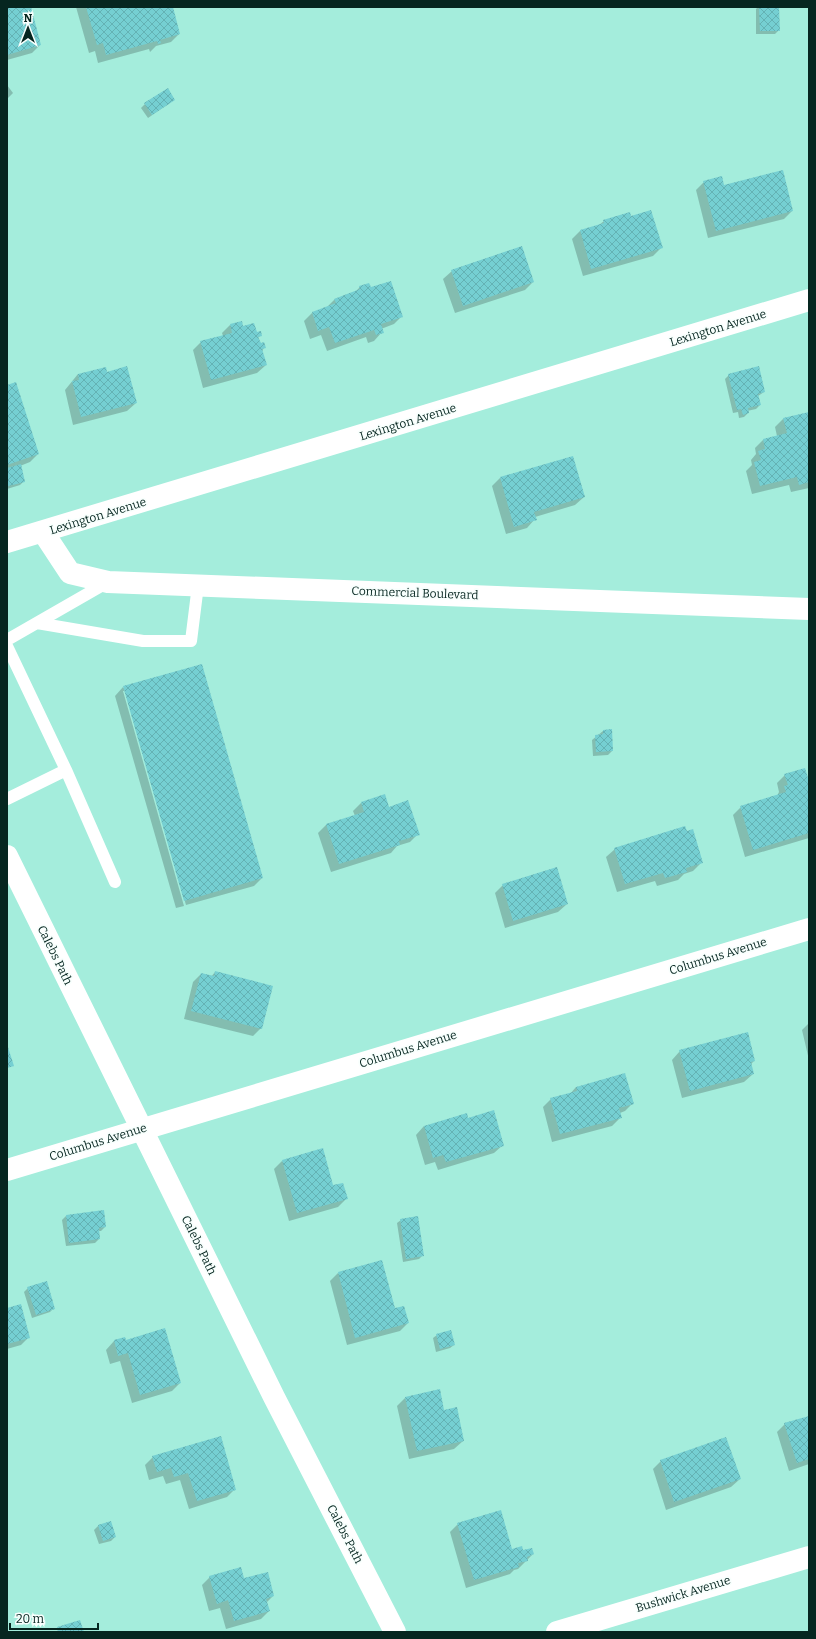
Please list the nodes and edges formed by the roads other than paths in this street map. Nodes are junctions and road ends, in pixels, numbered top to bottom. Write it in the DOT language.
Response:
graph roads {
  1 [pos="809,300"];
  2 [pos="43,532"];
  3 [pos="7,542"];
  4 [pos="108,582"];
  5 [pos="198,585"];
  6 [pos="809,609"];
  7 [pos="37,623"];
  8 [pos="7,640"];
  9 [pos="7,646"];
  10 [pos="66,770"];
  11 [pos="7,799"];
  12 [pos="7,856"];
  13 [pos="115,882"];
  14 [pos="809,929"];
  15 [pos="142,1128"];
  16 [pos="7,1170"];
  17 [pos="809,1557"];
  18 [pos="395,1632"];
  19 [pos="556,1632"];
  1 -- 2 [label="street, Lexington Avenue"];
  2 -- 3 [label="street, Lexington Avenue"];
  2 -- 4 [label="street, Commercial Boulevard"];
  4 -- 5 [label="street, Commercial Boulevard"];
  4 -- 7 [label="lane"];
  5 -- 6 [label="street, Commercial Boulevard"];
  5 -- 7 [label="lane"];
  7 -- 8 [label="lane"];
  9 -- 10 [label="lane"];
  10 -- 11 [label="lane"];
  10 -- 13 [label="lane"];
  12 -- 15 [label="street, Calebs Path"];
  14 -- 15 [label="street, Columbus Avenue"];
  15 -- 16 [label="street, Columbus Avenue"];
  15 -- 18 [label="street, Calebs Path"];
  17 -- 19 [label="street, Bushwick Avenue"];
}
